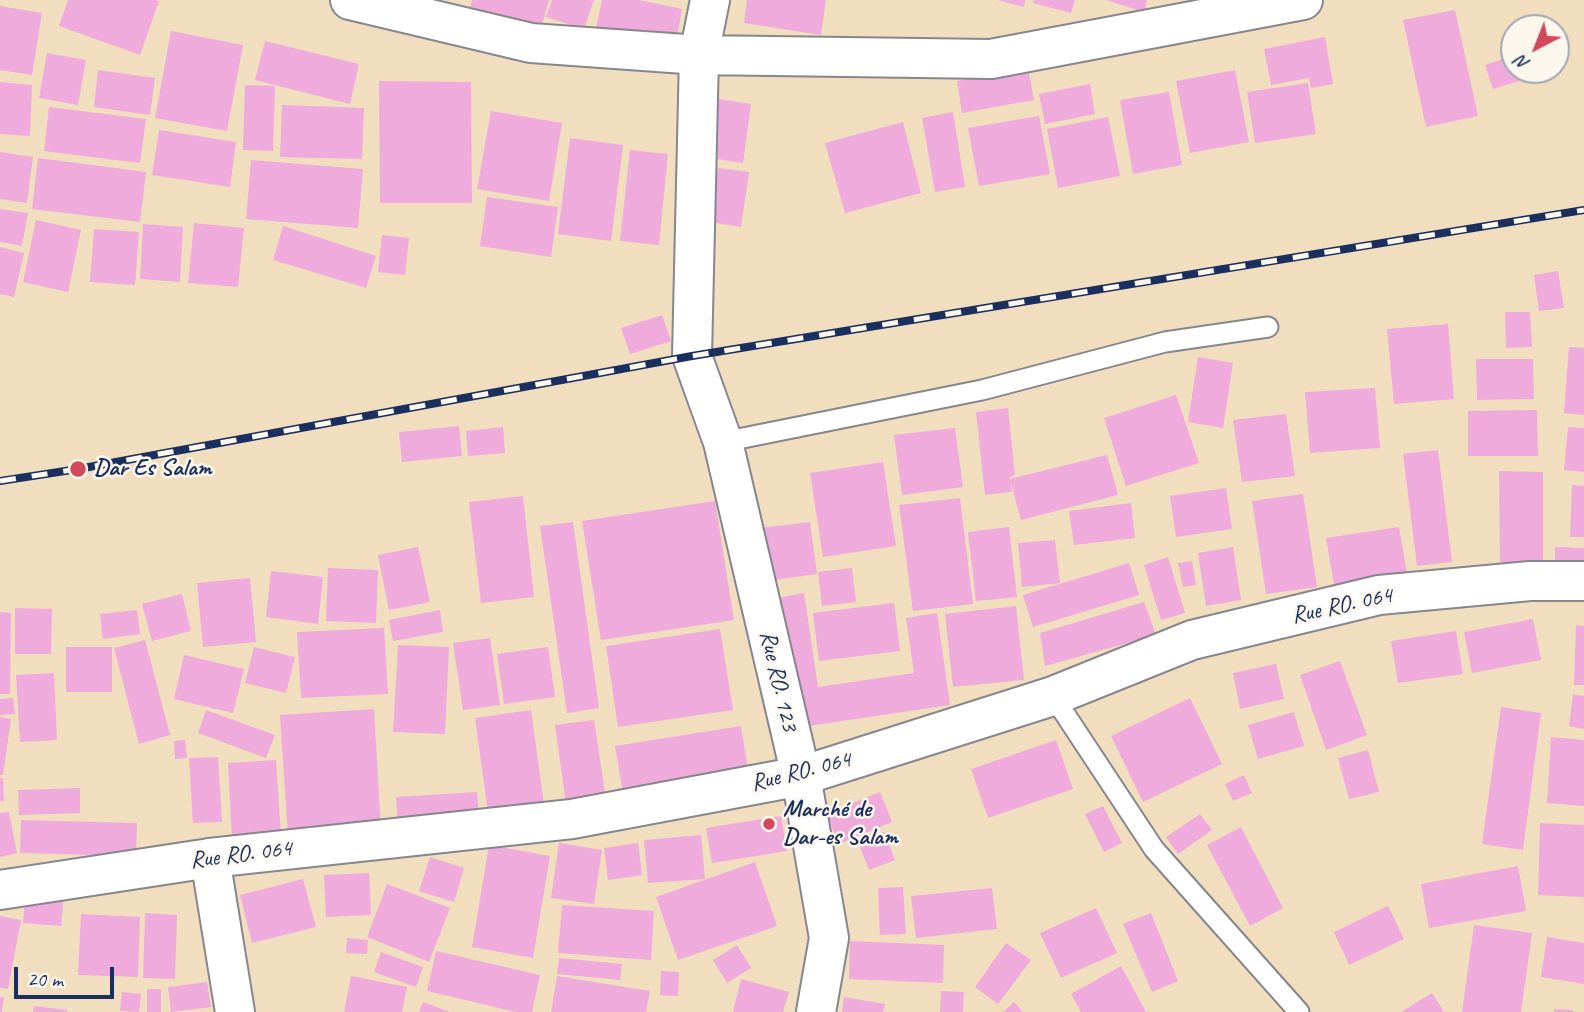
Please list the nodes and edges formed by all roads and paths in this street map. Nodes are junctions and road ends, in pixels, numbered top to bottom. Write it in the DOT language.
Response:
graph roads {
  1 [pos="350,0"];
  2 [pos="709,0"];
  3 [pos="1303,0"];
  4 [pos="699,55"];
  5 [pos="1268,327"];
  6 [pos="723,442"];
  7 [pos="1584,581"];
  8 [pos="1053,696"];
  9 [pos="800,776"];
  10 [pos="210,858"];
  11 [pos="0,890"];
  12 [pos="235,1012"];
  13 [pos="816,1012"];
  14 [pos="1299,1012"];
  1 -- 4 [label="street"];
  2 -- 4 [label="street"];
  3 -- 4 [label="street"];
  4 -- 6 [label="street, Rue RO. 123"];
  5 -- 6 [label="lane"];
  6 -- 9 [label="street, Rue RO. 123"];
  7 -- 8 [label="street, Rue RO. 064"];
  8 -- 9 [label="street, Rue RO. 064"];
  8 -- 14 [label="lane"];
  9 -- 10 [label="street, Rue RO. 064"];
  9 -- 13 [label="street, Rue RO. 123"];
  10 -- 11 [label="street, Rue RO. 064"];
  10 -- 12 [label="street"];
}
